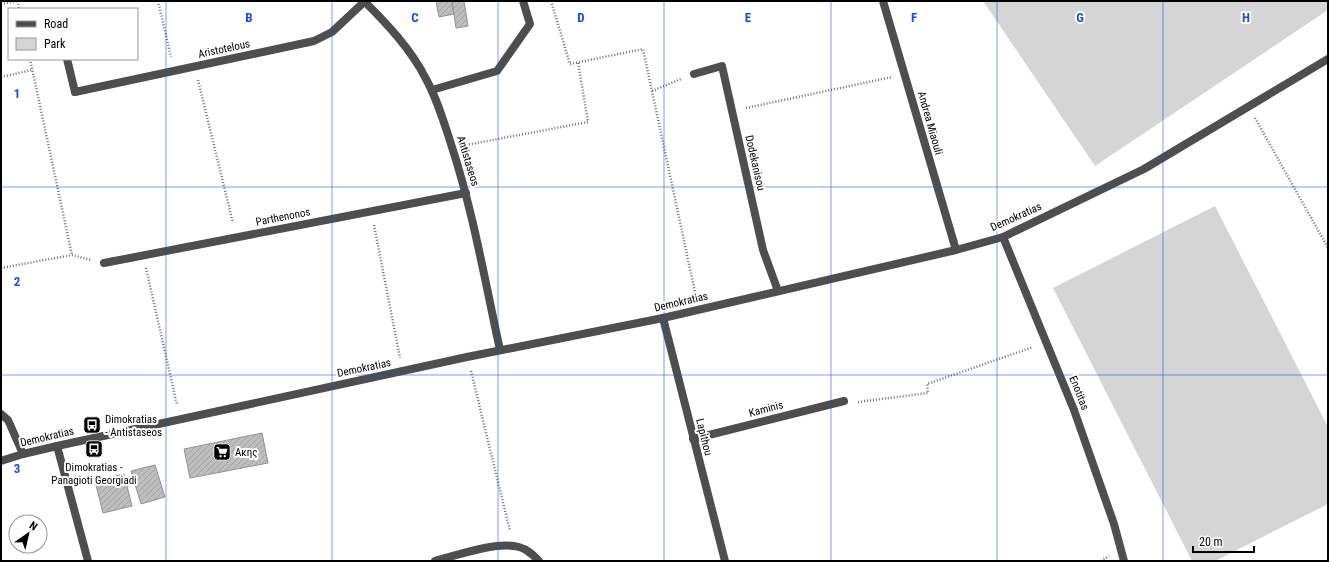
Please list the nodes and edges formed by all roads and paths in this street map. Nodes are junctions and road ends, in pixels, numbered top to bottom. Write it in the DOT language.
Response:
graph roads {
  1 [pos="17,1"];
  2 [pos="158,1"];
  3 [pos="364,1"];
  4 [pos="524,1"];
  5 [pos="551,1"];
  6 [pos="883,1"];
  7 [pos="1,4"];
  8 [pos="1328,59"];
  9 [pos="30,60"];
  10 [pos="67,60"];
  11 [pos="578,62"];
  12 [pos="194,66"];
  13 [pos="32,70"];
  14 [pos="174,71"];
  15 [pos="694,74"];
  16 [pos="904,74"];
  17 [pos="1,77"];
  18 [pos="432,90"];
  19 [pos="652,91"];
  20 [pos="1248,107"];
  21 [pos="732,111"];
  22 [pos="452,148"];
  23 [pos="466,193"];
  24 [pos="371,211"];
  25 [pos="237,237"];
  26 [pos="1003,237"];
  27 [pos="1328,248"];
  28 [pos="956,250"];
  29 [pos="72,255"];
  30 [pos="143,255"];
  31 [pos="104,263"];
  32 [pos="1,268"];
  33 [pos="778,292"];
  34 [pos="699,310"];
  35 [pos="663,318"];
  36 [pos="1046,343"];
  37 [pos="500,350"];
  38 [pos="467,357"];
  39 [pos="403,371"];
  40 [pos="844,400"];
  41 [pos="1,414"];
  42 [pos="181,419"];
  43 [pos="693,439"];
  44 [pos="57,446"];
  45 [pos="23,454"];
  46 [pos="1,462"];
  47 [pos="513,546"];
  48 [pos="88,561"];
  49 [pos="435,561"];
  50 [pos="539,561"];
  51 [pos="725,561"];
  52 [pos="1124,561"];
  1 -- 7 [label="path"];
  2 -- 14 [label="path"];
  3 -- 12 [label="street, Aristotelous"];
  3 -- 18 [label="street, Antistaseos"];
  4 -- 18 [label="street"];
  5 -- 11 [label="path"];
  6 -- 16 [label="street, Andrea Miaouli"];
  8 -- 20 [label="street, Demokratias"];
  9 -- 13 [label="path"];
  10 -- 14 [label="street, Aristotelous"];
  11 -- 19 [label="path"];
  11 -- 22 [label="path"];
  12 -- 14 [label="street, Aristotelous"];
  12 -- 25 [label="path"];
  13 -- 17 [label="path"];
  13 -- 29 [label="path"];
  15 -- 19 [label="path"];
  15 -- 21 [label="street, Dodekanisou"];
  16 -- 21 [label="path"];
  16 -- 28 [label="street, Andrea Miaouli"];
  18 -- 22 [label="street, Antistaseos"];
  19 -- 34 [label="path"];
  20 -- 26 [label="street, Demokratias"];
  20 -- 27 [label="path"];
  21 -- 33 [label="street, Dodekanisou"];
  22 -- 23 [label="street, Antistaseos"];
  23 -- 24 [label="street, Parthenonos"];
  23 -- 37 [label="street, Antistaseos"];
  24 -- 25 [label="street, Parthenonos"];
  24 -- 39 [label="path"];
  25 -- 30 [label="street, Parthenonos"];
  26 -- 28 [label="street, Demokratias"];
  26 -- 36 [label="street, Enotitas"];
  28 -- 33 [label="street, Demokratias"];
  29 -- 31 [label="path"];
  29 -- 32 [label="path"];
  30 -- 31 [label="street, Parthenonos"];
  30 -- 42 [label="path"];
  33 -- 34 [label="street, Demokratias"];
  34 -- 35 [label="street, Demokratias"];
  35 -- 37 [label="street, Demokratias"];
  35 -- 43 [label="street, Lapithou"];
  36 -- 40 [label="path"];
  36 -- 52 [label="street, Enotitas"];
  37 -- 38 [label="street, Demokratias"];
  38 -- 39 [label="street, Demokratias"];
  38 -- 47 [label="path"];
  39 -- 42 [label="street, Demokratias"];
  40 -- 43 [label="street, Kaminis"];
  41 -- 45 [label="street"];
  42 -- 44 [label="street, Demokratias"];
  43 -- 51 [label="street, Lapithou"];
  44 -- 45 [label="street, Demokratias"];
  44 -- 48 [label="street"];
  45 -- 46 [label="street, Demokratias"];
  47 -- 49 [label="street"];
  47 -- 50 [label="street"];
}
